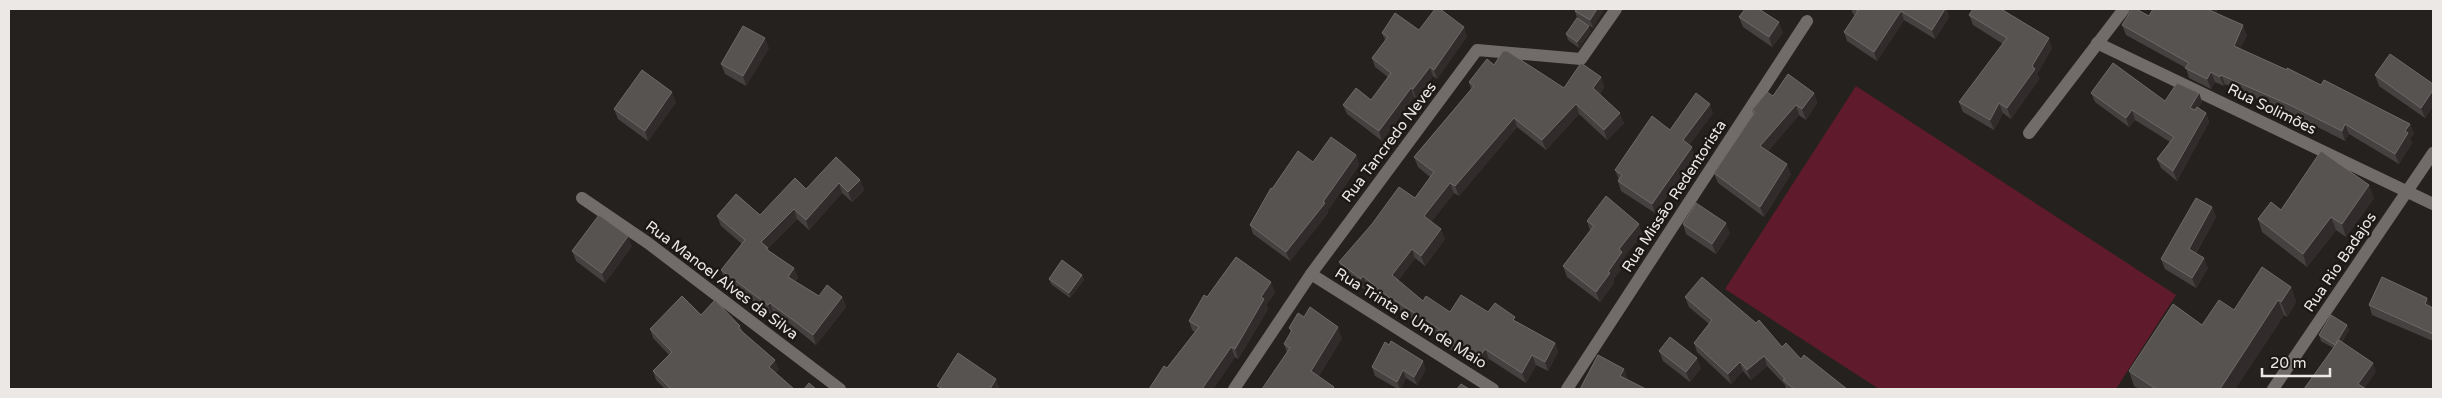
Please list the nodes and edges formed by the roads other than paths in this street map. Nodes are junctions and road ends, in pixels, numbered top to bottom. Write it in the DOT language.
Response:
graph roads {
  1 [pos="1616,9"];
  2 [pos="2124,9"];
  3 [pos="1807,21"];
  4 [pos="2097,43"];
  5 [pos="2029,133"];
  6 [pos="2433,153"];
  7 [pos="2407,192"];
  8 [pos="582,198"];
  9 [pos="2433,204"];
  10 [pos="1311,274"];
  11 [pos="840,389"];
  12 [pos="1234,389"];
  13 [pos="1493,389"];
  14 [pos="1567,389"];
  15 [pos="2273,389"];
  1 -- 10 [label="street, Rua Tancredo Neves"];
  2 -- 4 [label="street"];
  3 -- 14 [label="street, Rua Missão Redentorista"];
  4 -- 5 [label="street"];
  4 -- 7 [label="street, Rua Solimões"];
  6 -- 7 [label="street, Rua Rio Badajos"];
  7 -- 9 [label="street, Rua Solimões"];
  7 -- 15 [label="street, Rua Rio Badajos"];
  8 -- 11 [label="street, Rua Manoel Alves da Silva"];
  10 -- 12 [label="street, Rua Tancredo Neves"];
  10 -- 13 [label="street, Rua Trinta e Um de Maio"];
}
